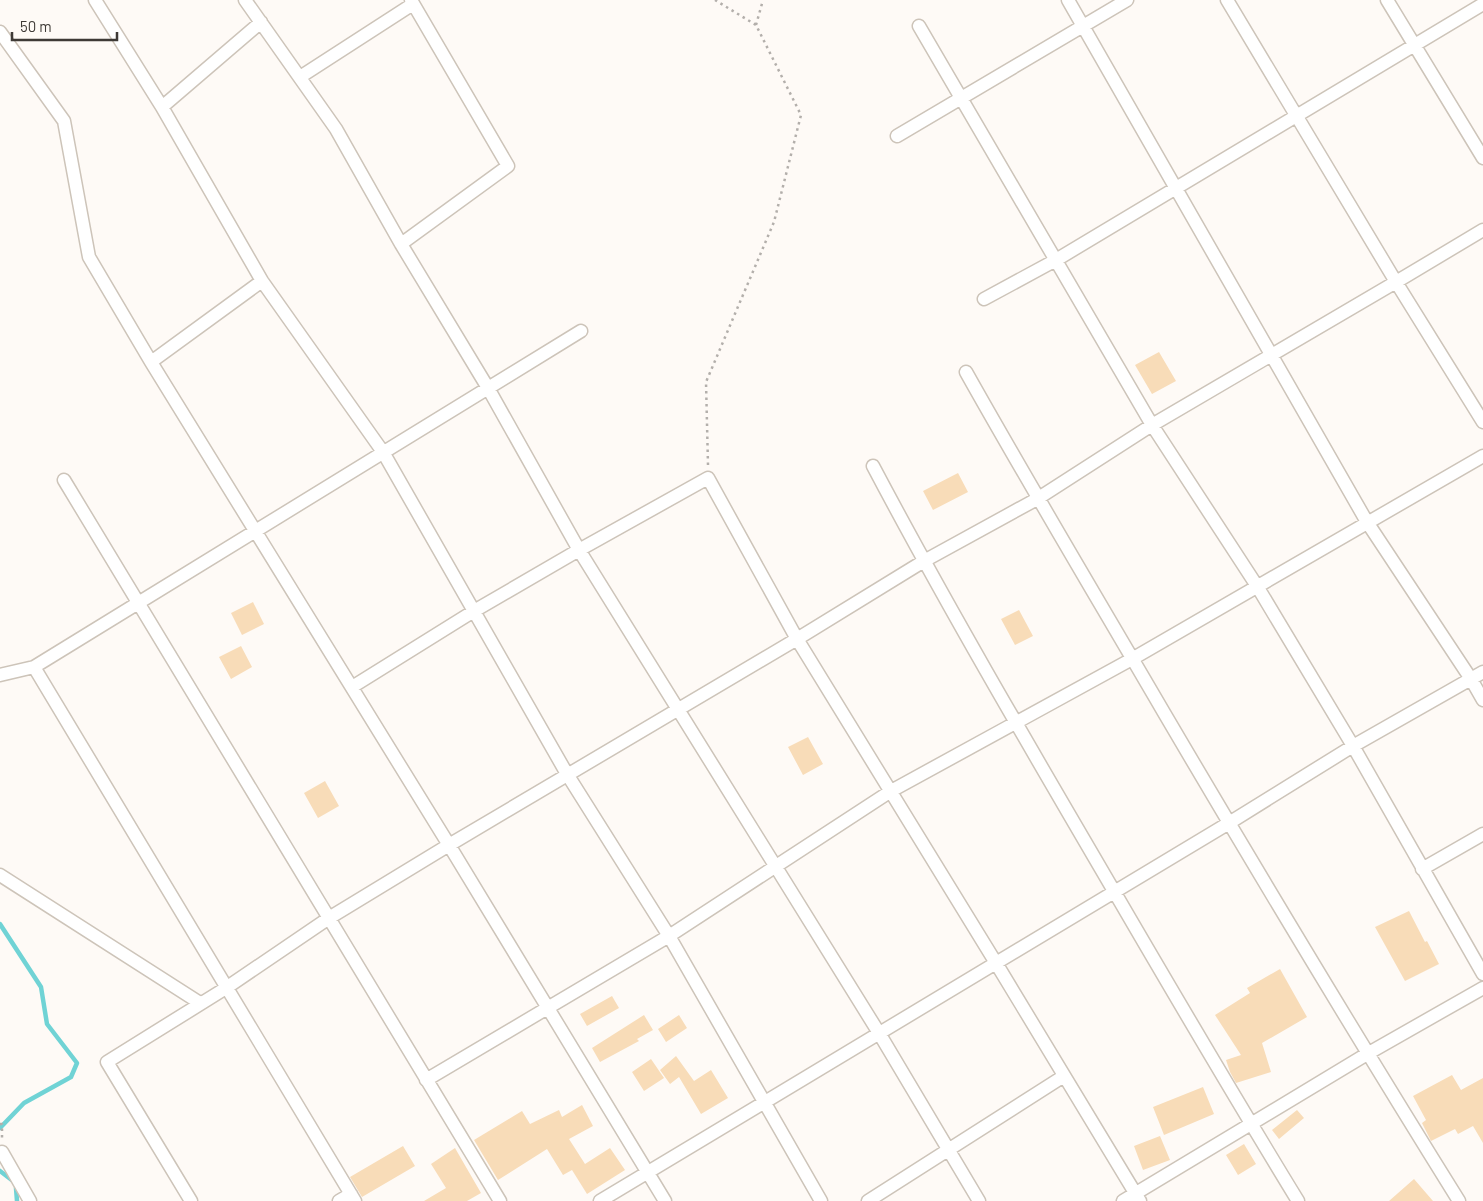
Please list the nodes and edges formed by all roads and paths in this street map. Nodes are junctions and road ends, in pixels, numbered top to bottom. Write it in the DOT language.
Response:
graph roads {
  1 [pos="95,0"];
  2 [pos="245,0"];
  3 [pos="715,0"];
  4 [pos="763,0"];
  5 [pos="1068,0"];
  6 [pos="1127,0"];
  7 [pos="1227,0"];
  8 [pos="1387,0"];
  9 [pos="412,2"];
  10 [pos="1483,4"];
  11 [pos="261,22"];
  12 [pos="756,26"];
  13 [pos="919,26"];
  14 [pos="1083,26"];
  15 [pos="0,32"];
  16 [pos="1414,45"];
  17 [pos="300,77"];
  18 [pos="961,98"];
  19 [pos="162,107"];
  20 [pos="1296,116"];
  21 [pos="897,136"];
  22 [pos="1483,158"];
  23 [pos="1176,188"];
  24 [pos="1483,230"];
  25 [pos="401,244"];
  26 [pos="1056,260"];
  27 [pos="262,281"];
  28 [pos="1396,282"];
  29 [pos="984,299"];
  30 [pos="581,330"];
  31 [pos="1271,356"];
  32 [pos="151,362"];
  33 [pos="966,372"];
  34 [pos="488,388"];
  35 [pos="1483,422"];
  36 [pos="1152,425"];
  37 [pos="383,452"];
  38 [pos="1483,456"];
  39 [pos="873,466"];
  40 [pos="708,478"];
  41 [pos="64,480"];
  42 [pos="1037,498"];
  43 [pos="1368,522"];
  44 [pos="255,532"];
  45 [pos="578,550"];
  46 [pos="924,562"];
  47 [pos="1257,586"];
  48 [pos="138,604"];
  49 [pos="474,611"];
  50 [pos="796,639"];
  51 [pos="1132,659"];
  52 [pos="34,668"];
  53 [pos="1483,672"];
  54 [pos="0,675"];
  55 [pos="1472,679"];
  56 [pos="352,687"];
  57 [pos="1483,700"];
  58 [pos="676,708"];
  59 [pos="1015,723"];
  60 [pos="1353,746"];
  61 [pos="567,774"];
  62 [pos="890,791"];
  63 [pos="1229,823"];
  64 [pos="1483,834"];
  65 [pos="449,845"];
  66 [pos="776,867"];
  67 [pos="1422,869"];
  68 [pos="0,875"];
  69 [pos="1114,892"];
  70 [pos="329,918"];
  71 [pos="669,936"];
  72 [pos="996,963"];
  73 [pos="1483,974"];
  74 [pos="226,988"];
  75 [pos="1483,988"];
  76 [pos="200,1003"];
  77 [pos="548,1008"];
  78 [pos="879,1033"];
  79 [pos="1367,1054"];
  80 [pos="1064,1076"];
  81 [pos="426,1080"];
  82 [pos="764,1102"];
  83 [pos="0,1124"];
  84 [pos="1251,1124"];
  85 [pos="948,1150"];
  86 [pos="2,1152"];
  87 [pos="648,1172"];
  88 [pos="1138,1197"];
  89 [pos="353,1198"];
  90 [pos="30,1201"];
  91 [pos="191,1201"];
  92 [pos="339,1201"];
  93 [pos="500,1201"];
  94 [pos="600,1201"];
  95 [pos="665,1201"];
  96 [pos="821,1201"];
  97 [pos="868,1201"];
  98 [pos="979,1201"];
  99 [pos="1123,1201"];
  100 [pos="1298,1201"];
  101 [pos="1459,1201"];
  1 -- 19 [label="street"];
  2 -- 11 [label="street"];
  3 -- 12 [label="path"];
  4 -- 12 [label="path"];
  5 -- 14 [label="street"];
  6 -- 14 [label="street"];
  7 -- 20 [label="street"];
  8 -- 16 [label="street"];
  9 -- 17 [label="street"];
  9 -- 25 [label="street"];
  10 -- 16 [label="street"];
  11 -- 17 [label="street"];
  11 -- 19 [label="street"];
  12 -- 40 [label="path"];
  13 -- 18 [label="street"];
  14 -- 18 [label="street"];
  14 -- 23 [label="street"];
  15 -- 32 [label="street"];
  16 -- 20 [label="street"];
  16 -- 22 [label="street"];
  17 -- 25 [label="street"];
  18 -- 21 [label="street"];
  18 -- 26 [label="street"];
  19 -- 27 [label="street"];
  20 -- 23 [label="street"];
  20 -- 28 [label="street"];
  23 -- 26 [label="street"];
  23 -- 31 [label="street"];
  24 -- 28 [label="street"];
  25 -- 34 [label="street"];
  26 -- 29 [label="street"];
  26 -- 36 [label="street"];
  27 -- 32 [label="street"];
  27 -- 37 [label="street"];
  28 -- 31 [label="street"];
  28 -- 35 [label="street"];
  30 -- 34 [label="street"];
  31 -- 36 [label="street"];
  31 -- 43 [label="street"];
  32 -- 44 [label="street"];
  33 -- 42 [label="street"];
  34 -- 37 [label="street"];
  34 -- 45 [label="street"];
  36 -- 42 [label="street"];
  36 -- 47 [label="street"];
  37 -- 44 [label="street"];
  37 -- 49 [label="street"];
  38 -- 43 [label="street"];
  39 -- 46 [label="street"];
  40 -- 45 [label="street"];
  40 -- 50 [label="street"];
  41 -- 48 [label="street"];
  42 -- 46 [label="street"];
  42 -- 51 [label="street"];
  43 -- 47 [label="street"];
  43 -- 55 [label="street"];
  44 -- 48 [label="street"];
  44 -- 56 [label="street"];
  45 -- 49 [label="street"];
  45 -- 58 [label="street"];
  46 -- 50 [label="street"];
  46 -- 59 [label="street"];
  47 -- 51 [label="street"];
  47 -- 60 [label="street"];
  48 -- 52 [label="street"];
  48 -- 70 [label="street"];
  49 -- 56 [label="street"];
  49 -- 61 [label="street"];
  50 -- 58 [label="street"];
  50 -- 62 [label="street"];
  51 -- 59 [label="street"];
  51 -- 63 [label="street"];
  52 -- 54 [label="street"];
  52 -- 74 [label="street"];
  53 -- 55 [label="street"];
  55 -- 57 [label="street"];
  55 -- 60 [label="street"];
  56 -- 65 [label="street"];
  58 -- 61 [label="street"];
  58 -- 66 [label="street"];
  59 -- 62 [label="street"];
  59 -- 69 [label="street"];
  60 -- 63 [label="street"];
  60 -- 67 [label="street"];
  61 -- 65 [label="street"];
  61 -- 71 [label="street"];
  62 -- 66 [label="street"];
  62 -- 72 [label="street"];
  63 -- 69 [label="street"];
  63 -- 79 [label="street"];
  64 -- 67 [label="street"];
  65 -- 70 [label="street"];
  65 -- 77 [label="street"];
  66 -- 71 [label="street"];
  66 -- 78 [label="street"];
  67 -- 73 [label="street"];
  68 -- 76 [label="street"];
  69 -- 72 [label="street"];
  69 -- 84 [label="street"];
  70 -- 74 [label="street"];
  70 -- 81 [label="street"];
  71 -- 77 [label="street"];
  71 -- 82 [label="street"];
  72 -- 78 [label="street"];
  72 -- 80 [label="street"];
  74 -- 76 [label="street"];
  74 -- 89 [label="street"];
  75 -- 79 [label="street"];
  76 -- 91 [label="street"];
  77 -- 81 [label="street"];
  77 -- 87 [label="street"];
  78 -- 82 [label="street"];
  78 -- 85 [label="street"];
  79 -- 84 [label="street"];
  79 -- 101 [label="street"];
  80 -- 85 [label="street"];
  80 -- 88 [label="street"];
  81 -- 93 [label="street"];
  82 -- 87 [label="street"];
  82 -- 96 [label="street"];
  83 -- 86 [label="path"];
  84 -- 88 [label="street"];
  84 -- 100 [label="street"];
  85 -- 97 [label="street"];
  85 -- 98 [label="street"];
  86 -- 90 [label="street"];
  87 -- 94 [label="street"];
  87 -- 95 [label="street"];
  88 -- 99 [label="street"];
  89 -- 92 [label="street"];
}
